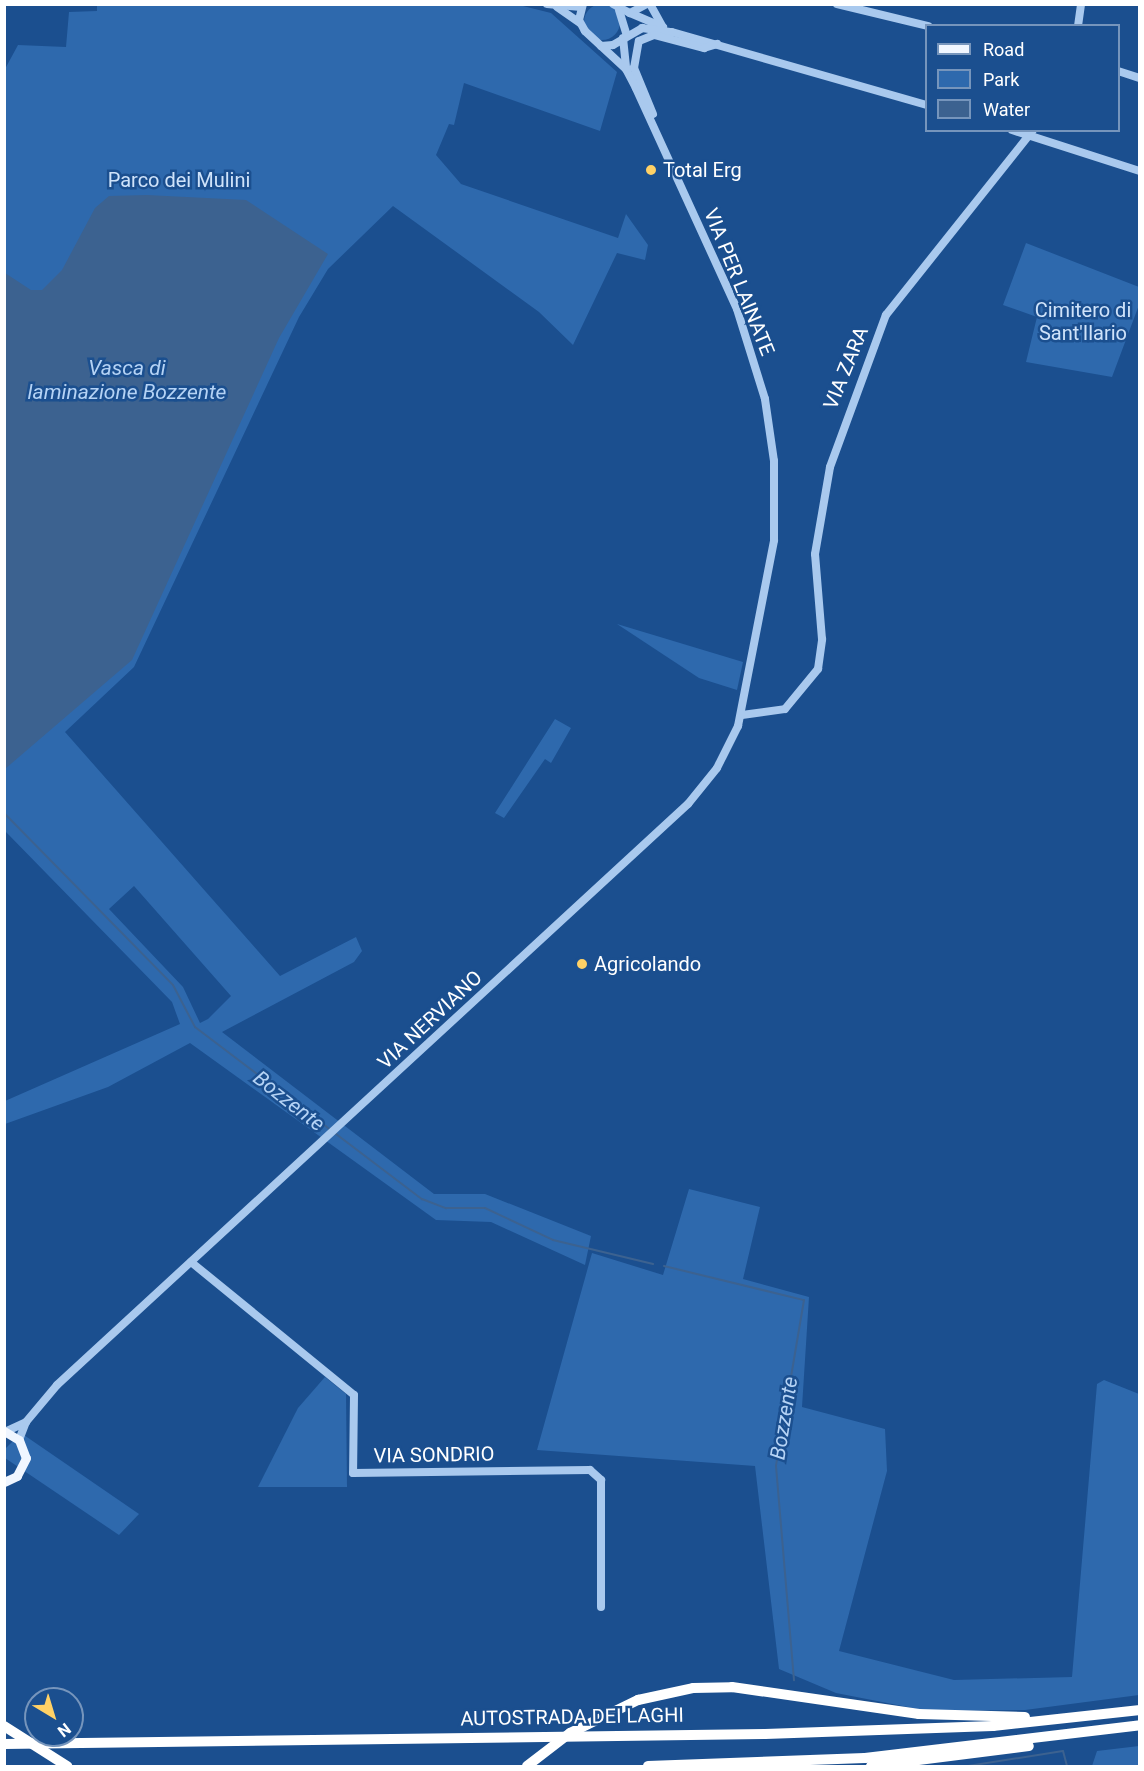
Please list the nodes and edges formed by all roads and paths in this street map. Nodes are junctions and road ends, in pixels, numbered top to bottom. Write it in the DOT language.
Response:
graph roads {
  1 [pos="837,4"];
  2 [pos="1081,4"];
  3 [pos="551,5"];
  4 [pos="582,6"];
  5 [pos="616,6"];
  6 [pos="650,6"];
  7 [pos="630,13"];
  8 [pos="580,22"];
  9 [pos="644,24"];
  10 [pos="1078,24"];
  11 [pos="925,25"];
  12 [pos="663,27"];
  13 [pos="672,32"];
  14 [pos="625,36"];
  15 [pos="718,44"];
  16 [pos="601,46"];
  17 [pos="626,69"];
  18 [pos="1120,71"];
  19 [pos="1140,78"];
  20 [pos="925,104"];
  21 [pos="1031,133"];
  22 [pos="665,152"];
  23 [pos="1140,171"];
  24 [pos="753,664"];
  25 [pos="742,715"];
  26 [pos="191,1262"];
  27 [pos="26,1422"];
  28 [pos="6,1431"];
  29 [pos="20,1440"];
  30 [pos="4,1482"];
  31 [pos="601,1607"];
  32 [pos="1140,1710"];
  33 [pos="1070,1718"];
  34 [pos="1140,1725"];
  35 [pos="4,1726"];
  36 [pos="1140,1731"];
  37 [pos="4,1744"];
  38 [pos="67,1767"];
  39 [pos="527,1767"];
  40 [pos="648,1767"];
  41 [pos="871,1767"];
  1 -- 11 [label="street"];
  2 -- 10 [label="street"];
  3 -- 4 [label="street"];
  3 -- 8 [label="street, VIA PER LAINATE"];
  4 -- 8 [label="street"];
  5 -- 7 [label="street"];
  5 -- 14 [label="street, VIA PER LAINATE"];
  6 -- 7 [label="street"];
  6 -- 9 [label="street"];
  6 -- 12 [label="street"];
  7 -- 9 [label="street"];
  8 -- 16 [label="street, VIA PER LAINATE"];
  9 -- 12 [label="street"];
  9 -- 13 [label="street"];
  9 -- 14 [label="street"];
  12 -- 13 [label="street"];
  13 -- 15 [label="street"];
  14 -- 16 [label="street"];
  14 -- 17 [label="street, VIA PER LAINATE"];
  15 -- 20 [label="street"];
  15 -- 22 [label="street"];
  16 -- 17 [label="street, VIA PER LAINATE"];
  17 -- 22 [label="street, VIA PER LAINATE"];
  18 -- 19 [label="street"];
  21 -- 23 [label="street"];
  21 -- 25 [label="street, VIA ZARA"];
  22 -- 24 [label="street, VIA PER LAINATE"];
  24 -- 25 [label="street, VIA NERVIANO"];
  25 -- 26 [label="street, VIA NERVIANO"];
  26 -- 27 [label="street, VIA NERVIANO"];
  26 -- 31 [label="street, VIA SONDRIO"];
  27 -- 28 [label="street"];
  27 -- 29 [label="street"];
  28 -- 29 [label="main road"];
  29 -- 30 [label="main road"];
  32 -- 33 [label="highway, AUTOSTRADA DEI LAGHI"];
  33 -- 37 [label="highway, AUTOSTRADA DEI LAGHI"];
  33 -- 39 [label="highway, bridge"];
  34 -- 40 [label="highway"];
  35 -- 38 [label="highway, bridge"];
  36 -- 41 [label="highway"];
}
